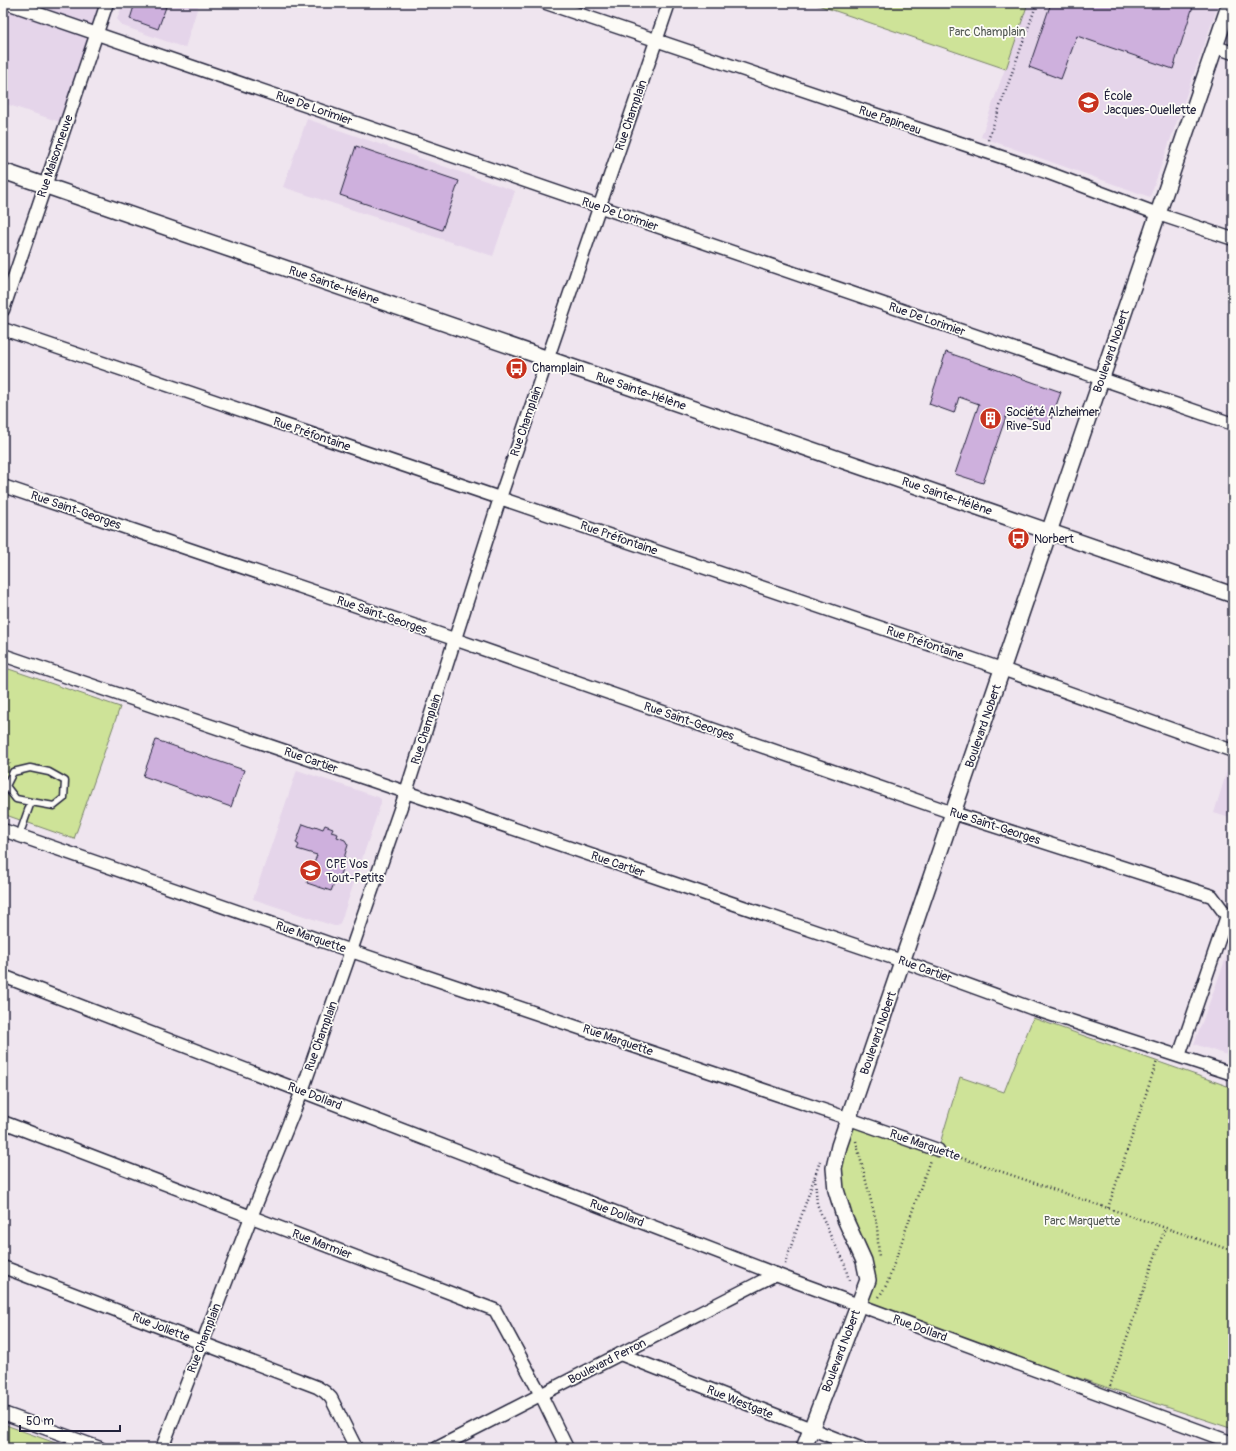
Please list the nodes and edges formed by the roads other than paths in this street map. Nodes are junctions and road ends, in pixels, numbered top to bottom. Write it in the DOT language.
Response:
graph roads {
  1 [pos="7,3"];
  2 [pos="106,3"];
  3 [pos="546,3"];
  4 [pos="669,3"];
  5 [pos="1230,3"];
  6 [pos="96,33"];
  7 [pos="656,40"];
  8 [pos="1216,47"];
  9 [pos="1233,53"];
  10 [pos="3,171"];
  11 [pos="45,185"];
  12 [pos="600,207"];
  13 [pos="1158,214"];
  14 [pos="1233,239"];
  15 [pos="3,310"];
  16 [pos="3,329"];
  17 [pos="547,359"];
  18 [pos="1102,379"];
  19 [pos="1233,424"];
  20 [pos="3,486"];
  21 [pos="500,498"];
  22 [pos="1049,532"];
  23 [pos="1233,595"];
  24 [pos="454,639"];
  25 [pos="3,655"];
  26 [pos="1002,669"];
  27 [pos="1233,751"];
  28 [pos="406,792"];
  29 [pos="31,802"];
  30 [pos="953,813"];
  31 [pos="3,830"];
  32 [pos="19,836"];
  33 [pos="351,951"];
  34 [pos="902,961"];
  35 [pos="3,976"];
  36 [pos="1179,1056"];
  37 [pos="1233,1074"];
  38 [pos="302,1091"];
  39 [pos="848,1118"];
  40 [pos="3,1122"];
  41 [pos="938,1150"];
  42 [pos="250,1217"];
  43 [pos="3,1267"];
  44 [pos="776,1274"];
  45 [pos="858,1305"];
  46 [pos="202,1343"];
  47 [pos="620,1354"];
  48 [pos="541,1395"];
  49 [pos="3,1413"];
  50 [pos="811,1430"];
  51 [pos="1233,1443"];
  52 [pos="100,1448"];
  53 [pos="162,1448"];
  54 [pos="356,1448"];
  55 [pos="437,1448"];
  56 [pos="567,1448"];
  57 [pos="804,1448"];
  58 [pos="860,1448"];
  1 -- 6 [label="street, Rue De Lorimier"];
  2 -- 6 [label="street, Rue Maisonneuve"];
  3 -- 7 [label="street, Rue Papineau"];
  4 -- 7 [label="street, Rue Champlain"];
  5 -- 8 [label="street, Boulevard Nobert"];
  6 -- 11 [label="street, Rue Maisonneuve"];
  6 -- 12 [label="street, Rue De Lorimier"];
  7 -- 12 [label="street, Rue Champlain"];
  7 -- 13 [label="street, Rue Papineau"];
  8 -- 9 [label="street"];
  8 -- 13 [label="street, Boulevard Nobert"];
  10 -- 11 [label="street, Rue Sainte-Hélène"];
  11 -- 15 [label="street, Rue Maisonneuve"];
  11 -- 17 [label="street, Rue Sainte-Hélène"];
  12 -- 17 [label="street, Rue Champlain"];
  12 -- 18 [label="street, Rue De Lorimier"];
  13 -- 14 [label="street, Rue Papineau"];
  13 -- 18 [label="street, Boulevard Nobert"];
  16 -- 21 [label="street, Rue Préfontaine"];
  17 -- 21 [label="street, Rue Champlain"];
  17 -- 22 [label="street, Rue Sainte-Hélène"];
  18 -- 19 [label="street, Rue De Lorimier"];
  18 -- 22 [label="street, Boulevard Nobert"];
  20 -- 24 [label="street, Rue Saint-Georges"];
  21 -- 24 [label="street, Rue Champlain"];
  21 -- 26 [label="street, Rue Préfontaine"];
  22 -- 23 [label="street, Rue Sainte-Hélène"];
  22 -- 26 [label="street, Boulevard Nobert"];
  24 -- 28 [label="street, Rue Champlain"];
  24 -- 30 [label="street, Rue Saint-Georges"];
  25 -- 28 [label="street, Rue Cartier"];
  26 -- 27 [label="street, Rue Préfontaine"];
  26 -- 30 [label="street, Boulevard Nobert"];
  28 -- 33 [label="street, Rue Champlain"];
  28 -- 34 [label="street, Rue Cartier"];
  29 -- 29 [label="lane"];
  29 -- 32 [label="lane"];
  30 -- 34 [label="street, Boulevard Nobert"];
  30 -- 36 [label="street, Rue Saint-Georges"];
  31 -- 32 [label="street, Rue Marquette"];
  32 -- 33 [label="street, Rue Marquette"];
  33 -- 38 [label="street, Rue Champlain"];
  33 -- 39 [label="street, Rue Marquette"];
  34 -- 36 [label="street, Rue Cartier"];
  34 -- 39 [label="street, Boulevard Nobert"];
  35 -- 38 [label="street, Rue Dollard"];
  36 -- 37 [label="street, Rue Cartier"];
  38 -- 42 [label="street, Rue Champlain"];
  38 -- 44 [label="street, Rue Dollard"];
  39 -- 41 [label="street, Rue Marquette"];
  39 -- 45 [label="street, Boulevard Nobert"];
  40 -- 42 [label="street, Rue Marmier"];
  42 -- 46 [label="street, Rue Champlain"];
  42 -- 48 [label="street, Rue Marmier"];
  43 -- 46 [label="street, Rue Joliette"];
  44 -- 45 [label="street, Rue Dollard"];
  44 -- 47 [label="street, Boulevard Perron"];
  45 -- 50 [label="street, Boulevard Nobert"];
  45 -- 51 [label="street, Rue Dollard"];
  46 -- 53 [label="street, Rue Champlain"];
  46 -- 54 [label="street, Rue Joliette"];
  47 -- 48 [label="street, Boulevard Perron"];
  47 -- 50 [label="street, Rue Westgate"];
  48 -- 55 [label="street, Boulevard Perron"];
  48 -- 56 [label="street, Rue Marmier"];
  49 -- 52 [label="street"];
  50 -- 57 [label="street, Boulevard Nobert"];
  50 -- 58 [label="street, Rue Westgate"];
}
